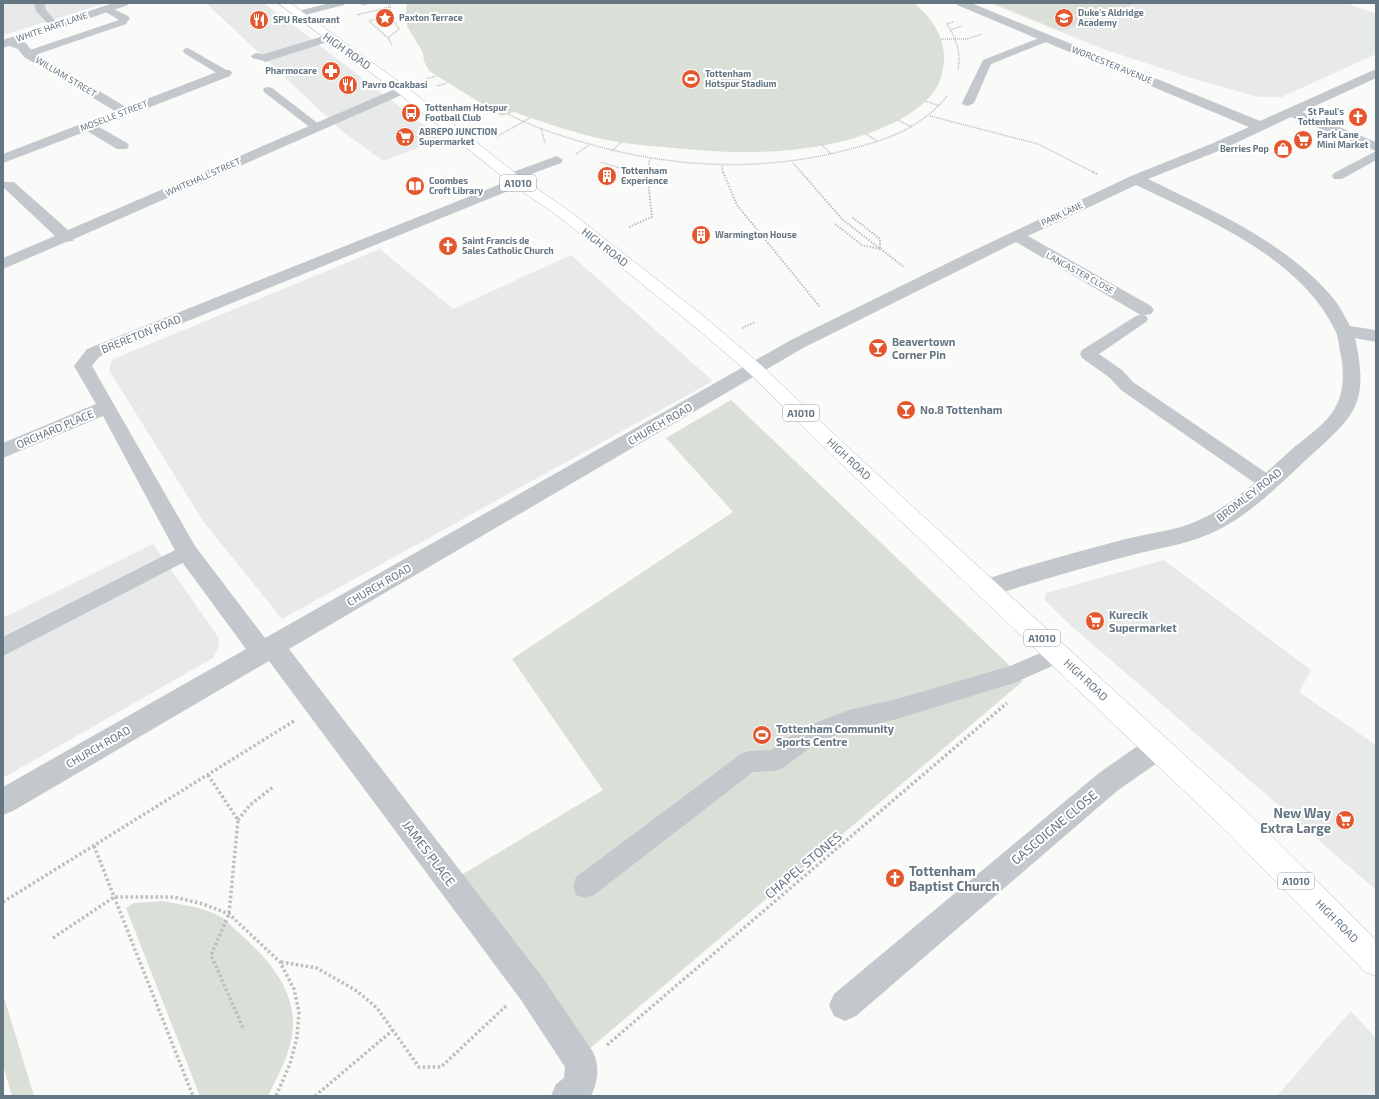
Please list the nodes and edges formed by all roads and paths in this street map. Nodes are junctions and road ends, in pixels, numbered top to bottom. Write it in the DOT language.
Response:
graph roads {
  1 [pos="39,3"];
  2 [pos="124,3"];
  3 [pos="283,3"];
  4 [pos="341,3"];
  5 [pos="370,3"];
  6 [pos="390,3"];
  7 [pos="961,3"];
  8 [pos="366,4"];
  9 [pos="389,7"];
  10 [pos="107,9"];
  11 [pos="370,12"];
  12 [pos="297,14"];
  13 [pos="391,15"];
  14 [pos="957,20"];
  15 [pos="55,26"];
  16 [pos="957,28"];
  17 [pos="950,30"];
  18 [pos="1033,32"];
  19 [pos="976,36"];
  20 [pos="330,38"];
  21 [pos="388,38"];
  22 [pos="956,38"];
  23 [pos="1047,38"];
  24 [pos="941,39"];
  25 [pos="1017,39"];
  26 [pos="5,43"];
  27 [pos="392,45"];
  28 [pos="188,51"];
  29 [pos="28,54"];
  30 [pos="260,57"];
  31 [pos="225,73"];
  32 [pos="1376,73"];
  33 [pos="436,76"];
  34 [pos="956,78"];
  35 [pos="426,79"];
  36 [pos="447,83"];
  37 [pos="436,86"];
  38 [pos="268,90"];
  39 [pos="402,90"];
  40 [pos="950,91"];
  41 [pos="925,101"];
  42 [pos="968,103"];
  43 [pos="940,106"];
  44 [pos="125,112"];
  45 [pos="1293,113"];
  46 [pos="508,114"];
  47 [pos="930,116"];
  48 [pos="530,118"];
  49 [pos="898,120"];
  50 [pos="523,122"];
  51 [pos="88,126"];
  52 [pos="316,127"];
  53 [pos="912,127"];
  54 [pos="1262,127"];
  55 [pos="541,129"];
  56 [pos="866,134"];
  57 [pos="490,139"];
  58 [pos="621,142"];
  59 [pos="877,142"];
  60 [pos="550,145"];
  61 [pos="822,145"];
  62 [pos="122,146"];
  63 [pos="1376,147"];
  64 [pos="612,152"];
  65 [pos="831,155"];
  66 [pos="1376,155"];
  67 [pos="650,158"];
  68 [pos="3,159"];
  69 [pos="557,160"];
  70 [pos="601,162"];
  71 [pos="792,163"];
  72 [pos="722,166"];
  73 [pos="1095,172"];
  74 [pos="635,173"];
  75 [pos="1338,176"];
  76 [pos="1136,179"];
  77 [pos="515,180"];
  78 [pos="9,185"];
  79 [pos="852,217"];
  80 [pos="834,224"];
  81 [pos="629,227"];
  82 [pos="1016,236"];
  83 [pos="67,238"];
  84 [pos="880,249"];
  85 [pos="3,264"];
  86 [pos="904,267"];
  87 [pos="820,308"];
  88 [pos="1143,315"];
  89 [pos="755,322"];
  90 [pos="739,329"];
  91 [pos="1345,331"];
  92 [pos="1376,336"];
  93 [pos="755,369"];
  94 [pos="107,407"];
  95 [pos="3,451"];
  96 [pos="1268,483"];
  97 [pos="187,552"];
  98 [pos="988,588"];
  99 [pos="3,647"];
  100 [pos="267,649"];
  101 [pos="1059,654"];
  102 [pos="1012,700"];
  103 [pos="317,706"];
  104 [pos="1158,747"];
  105 [pos="208,775"];
  106 [pos="273,787"];
  107 [pos="3,802"];
  108 [pos="238,820"];
  109 [pos="94,846"];
  110 [pos="585,886"];
  111 [pos="114,897"];
  112 [pos="3,902"];
  113 [pos="229,914"];
  114 [pos="53,938"];
  115 [pos="1376,961"];
  116 [pos="280,962"];
  117 [pos="529,985"];
  118 [pos="844,1005"];
  119 [pos="244,1030"];
  120 [pos="393,1030"];
  121 [pos="582,1063"];
  122 [pos="193,1096"];
  123 [pos="276,1096"];
  124 [pos="314,1096"];
  125 [pos="568,1096"];
  1 -- 15 [label="lane"];
  2 -- 10 [label="street, WHITE HART LANE"];
  3 -- 12 [label="main road, HIGH ROAD / A1010"];
  4 -- 12 [label="lane"];
  5 -- 8 [label="path"];
  6 -- 9 [label="path"];
  7 -- 18 [label="street, WORCESTER AVENUE"];
  9 -- 11 [label="path"];
  9 -- 13 [label="path"];
  10 -- 15 [label="street, WHITE HART LANE"];
  10 -- 29 [label="lane"];
  12 -- 20 [label="main road, HIGH ROAD / A1010"];
  13 -- 21 [label="path"];
  13 -- 21 [label="path"];
  14 -- 17 [label="path"];
  15 -- 26 [label="street, WHITE HART LANE"];
  16 -- 17 [label="path"];
  17 -- 22 [label="path"];
  18 -- 23 [label="street, WORCESTER AVENUE"];
  18 -- 25 [label="lane"];
  19 -- 22 [label="path"];
  20 -- 30 [label="street"];
  20 -- 39 [label="main road, HIGH ROAD / A1010"];
  21 -- 27 [label="path"];
  22 -- 24 [label="path"];
  22 -- 34 [label="path"];
  23 -- 42 [label="lane"];
  23 -- 54 [label="street, WORCESTER AVENUE"];
  26 -- 29 [label="street, WILLIAM STREET"];
  28 -- 31 [label="lane"];
  29 -- 44 [label="street, WILLIAM STREET"];
  31 -- 44 [label="street, MOSELLE STREET"];
  32 -- 45 [label="street, PARK LANE"];
  33 -- 35 [label="path"];
  36 -- 37 [label="path"];
  38 -- 52 [label="lane"];
  39 -- 52 [label="street, WHITEHALL STREET"];
  39 -- 77 [label="main road, HIGH ROAD / A1010"];
  40 -- 43 [label="path"];
  41 -- 43 [label="path"];
  43 -- 47 [label="path"];
  44 -- 51 [label="street, MOSELLE STREET"];
  45 -- 54 [label="street, PARK LANE"];
  45 -- 63 [label="street"];
  46 -- 50 [label="path"];
  47 -- 53 [label="path"];
  47 -- 73 [label="path"];
  48 -- 50 [label="path"];
  49 -- 53 [label="path"];
  50 -- 55 [label="path"];
  50 -- 57 [label="path"];
  51 -- 62 [label="street"];
  51 -- 68 [label="street, MOSELLE STREET"];
  52 -- 83 [label="street, WHITEHALL STREET"];
  53 -- 59 [label="path"];
  54 -- 76 [label="street, PARK LANE"];
  55 -- 60 [label="path"];
  55 -- 64 [label="path"];
  56 -- 59 [label="path"];
  58 -- 64 [label="path"];
  59 -- 65 [label="path"];
  61 -- 65 [label="path"];
  64 -- 67 [label="path"];
  65 -- 71 [label="path"];
  66 -- 75 [label="lane"];
  67 -- 72 [label="path"];
  67 -- 81 [label="path"];
  69 -- 77 [label="lane"];
  70 -- 74 [label="path"];
  71 -- 72 [label="path"];
  71 -- 84 [label="path"];
  72 -- 87 [label="path"];
  76 -- 82 [label="street, PARK LANE"];
  76 -- 91 [label="street, BROMLEY ROAD"];
  77 -- 93 [label="main road, HIGH ROAD / A1010"];
  77 -- 94 [label="street, BRERETON ROAD"];
  78 -- 83 [label="street"];
  79 -- 84 [label="path"];
  80 -- 84 [label="path"];
  82 -- 88 [label="street, LANCASTER CLOSE"];
  82 -- 93 [label="street, PARK LANE"];
  83 -- 85 [label="street, WHITEHALL STREET"];
  84 -- 86 [label="path"];
  88 -- 96 [label="lane"];
  89 -- 90 [label="path"];
  91 -- 92 [label="street"];
  91 -- 96 [label="street, BROMLEY ROAD"];
  93 -- 98 [label="main road, HIGH ROAD / A1010"];
  93 -- 100 [label="street, CHURCH ROAD"];
  94 -- 95 [label="street, ORCHARD PLACE"];
  94 -- 97 [label="street, BRERETON ROAD"];
  96 -- 98 [label="street, BROMLEY ROAD"];
  97 -- 99 [label="lane"];
  97 -- 100 [label="street, BRERETON ROAD"];
  98 -- 101 [label="main road, HIGH ROAD / A1010"];
  100 -- 103 [label="street, JAMES PLACE"];
  100 -- 107 [label="street, CHURCH ROAD"];
  101 -- 104 [label="main road, HIGH ROAD / A1010"];
  101 -- 110 [label="lane"];
  102 -- 121 [label="path, CHAPEL STONES"];
  103 -- 105 [label="path"];
  103 -- 117 [label="street, JAMES PLACE"];
  104 -- 115 [label="main road, HIGH ROAD / A1010"];
  104 -- 118 [label="street, GASCOIGNE CLOSE"];
  105 -- 108 [label="path"];
  105 -- 109 [label="path"];
  106 -- 108 [label="path"];
  108 -- 113 [label="path"];
  109 -- 111 [label="path"];
  109 -- 112 [label="path"];
  111 -- 113 [label="path"];
  111 -- 114 [label="path"];
  111 -- 122 [label="path"];
  113 -- 116 [label="path"];
  113 -- 119 [label="path"];
  116 -- 120 [label="path"];
  116 -- 123 [label="path"];
  117 -- 120 [label="path"];
  117 -- 121 [label="street, JAMES PLACE"];
  120 -- 124 [label="path"];
  121 -- 125 [label="street"];
}
